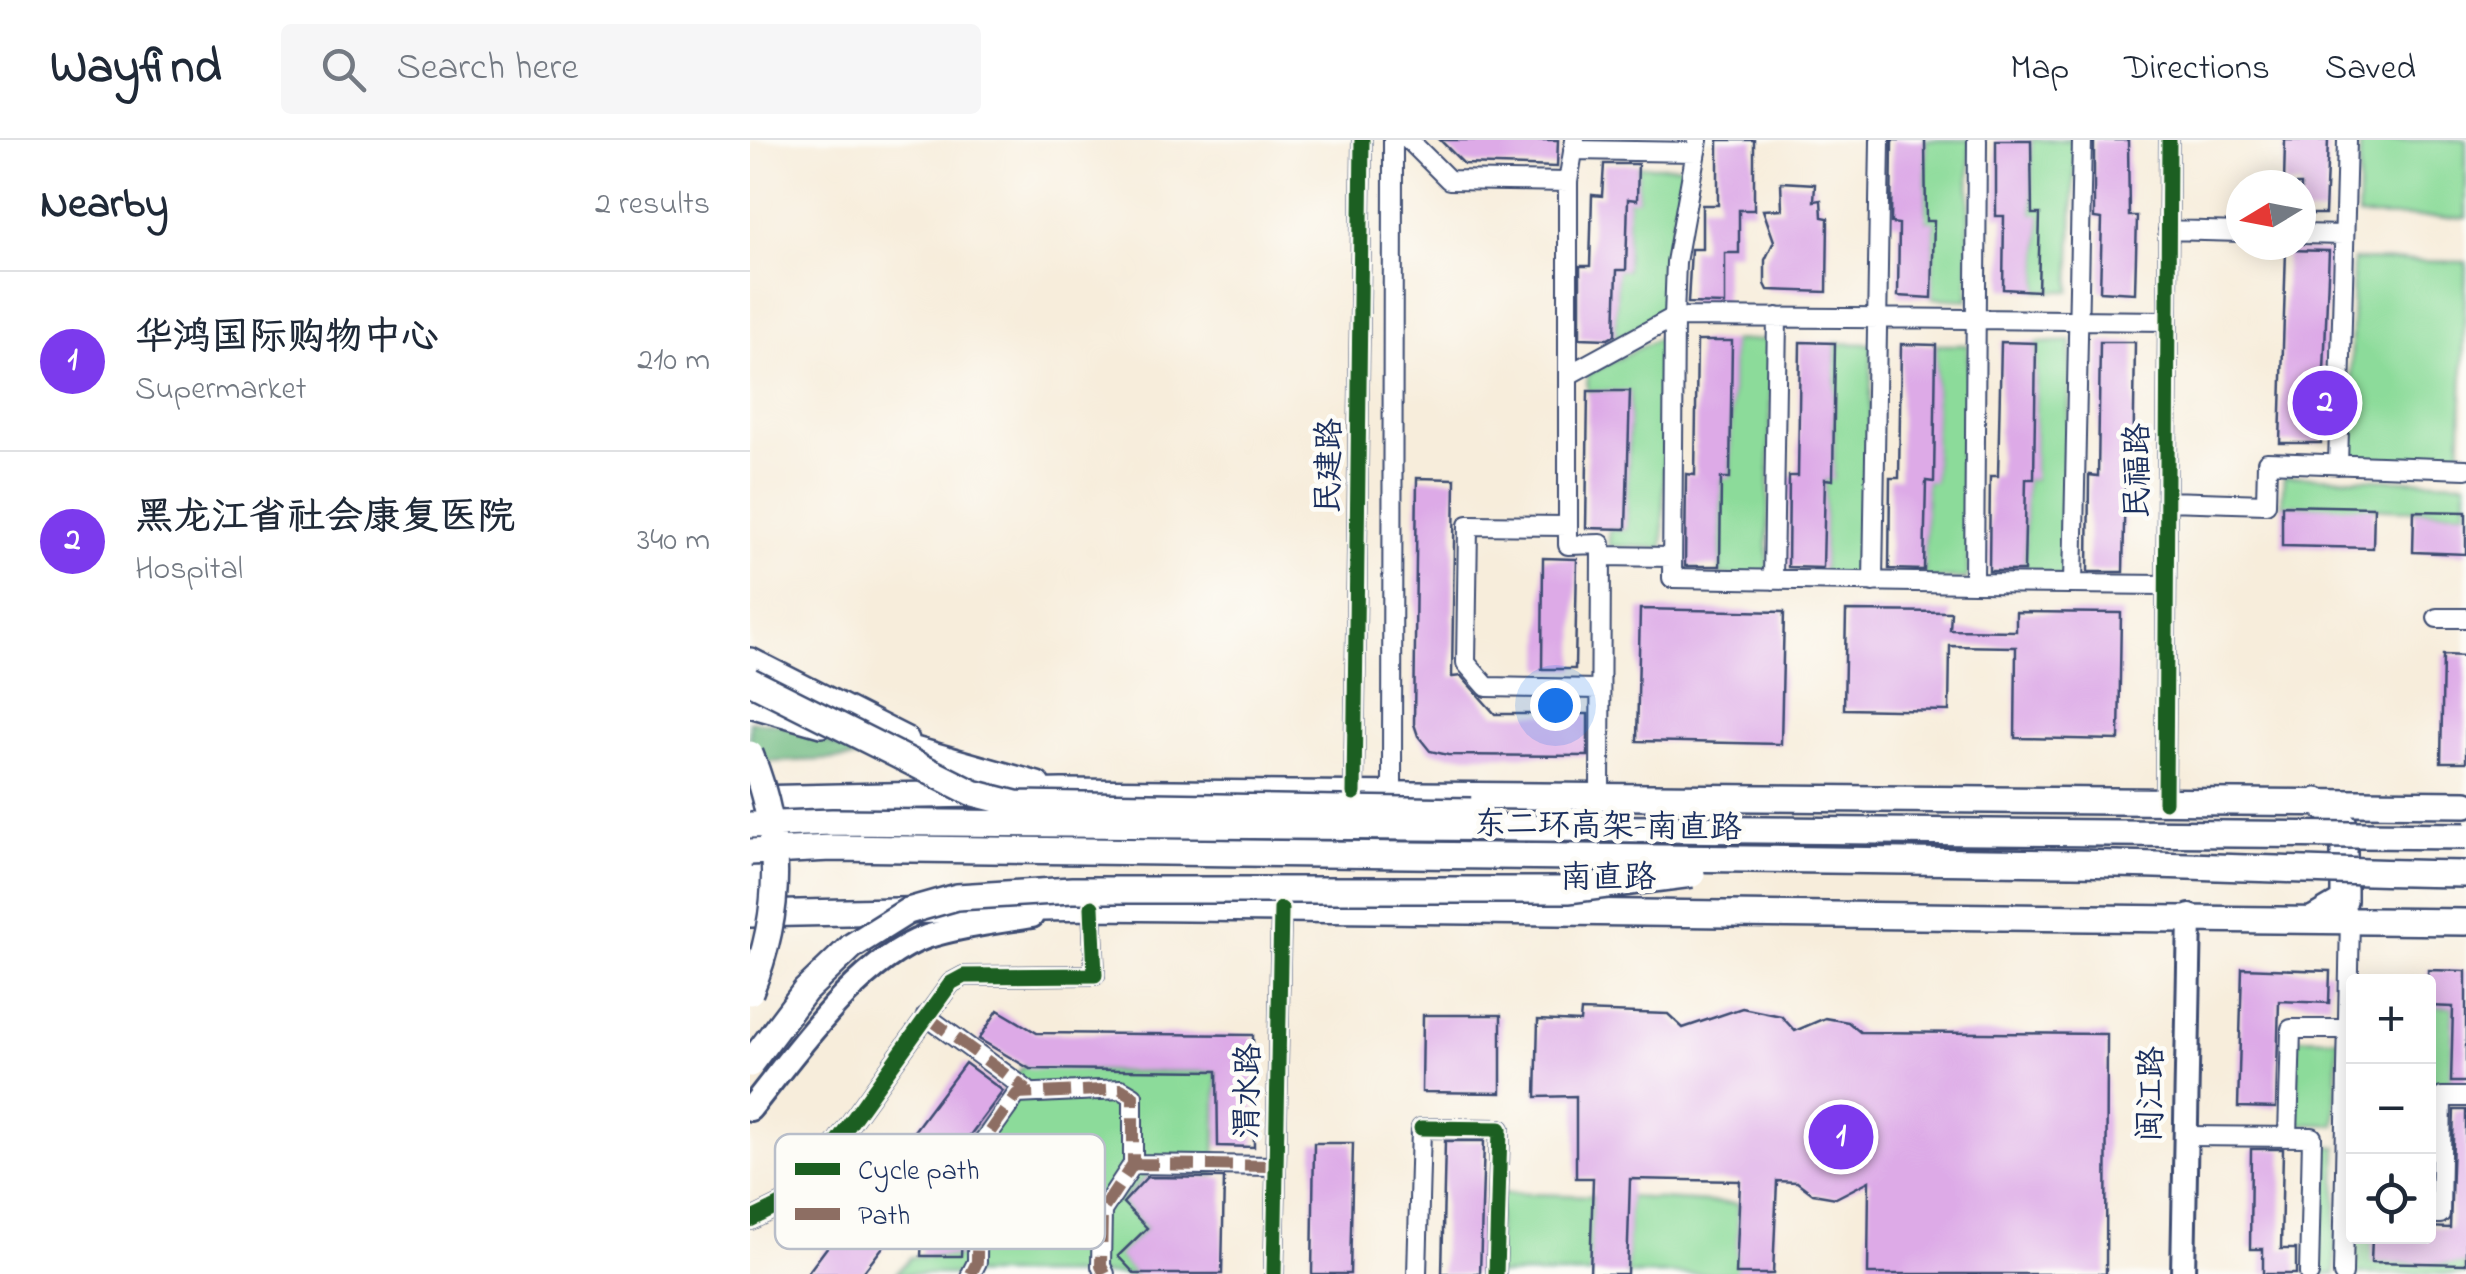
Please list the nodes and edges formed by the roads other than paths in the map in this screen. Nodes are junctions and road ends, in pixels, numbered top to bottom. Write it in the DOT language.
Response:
graph roads {
  1 [pos="1362,140"];
  2 [pos="1393,140"];
  3 [pos="1409,140"];
  4 [pos="1880,140"];
  5 [pos="1978,140"];
  6 [pos="2082,140"];
  7 [pos="2169,140"];
  8 [pos="2347,140"];
  9 [pos="1574,145"];
  10 [pos="1697,146"];
  11 [pos="1568,182"];
  12 [pos="2168,230"];
  13 [pos="2226,232"];
  14 [pos="2316,235"];
  15 [pos="2344,236"];
  16 [pos="1674,316"];
  17 [pos="1777,318"];
  18 [pos="1876,318"];
  19 [pos="1977,319"];
  20 [pos="2168,320"];
  21 [pos="1568,375"];
  22 [pos="2338,465"];
  23 [pos="2466,469"];
  24 [pos="2167,501"];
  25 [pos="1568,526"];
  26 [pos="1601,556"];
  27 [pos="1672,558"];
  28 [pos="1772,580"];
  29 [pos="1873,582"];
  30 [pos="1974,583"];
  31 [pos="2073,584"];
  32 [pos="2166,585"];
  33 [pos="2437,618"];
  34 [pos="2466,618"];
  35 [pos="750,661"];
  36 [pos="750,681"];
  37 [pos="1600,688"];
  38 [pos="750,704"];
  39 [pos="750,754"];
  40 [pos="941,758"];
  41 [pos="1062,792"];
  42 [pos="1354,793"];
  43 [pos="1392,794"];
  44 [pos="1600,796"];
  45 [pos="750,799"];
  46 [pos="2165,802"];
  47 [pos="2317,802"];
  48 [pos="2466,804"];
  49 [pos="750,825"];
  50 [pos="1770,829"];
  51 [pos="2466,836"];
  52 [pos="750,851"];
  53 [pos="1776,863"];
  54 [pos="2466,874"];
  55 [pos="1092,907"];
  56 [pos="1281,909"];
  57 [pos="752,914"];
  58 [pos="2197,916"];
  59 [pos="2314,918"];
  60 [pos="2350,918"];
  61 [pos="2466,922"];
  62 [pos="2348,974"];
  63 [pos="750,992"];
  64 [pos="926,1016"];
  65 [pos="2346,1029"];
  66 [pos="750,1064"];
  67 [pos="1027,1090"];
  68 [pos="2466,1097"];
  69 [pos="750,1109"];
  70 [pos="842,1134"];
  71 [pos="989,1134"];
  72 [pos="2192,1136"];
  73 [pos="2288,1136"];
  74 [pos="2312,1136"];
  75 [pos="2344,1136"];
  76 [pos="1133,1164"];
  77 [pos="1276,1166"];
  78 [pos="2346,1167"];
  79 [pos="1105,1206"];
  80 [pos="775,1208"];
  81 [pos="2436,1214"];
  82 [pos="750,1220"];
  83 [pos="2346,1244"];
  84 [pos="977,1249"];
  85 [pos="1101,1249"];
  86 [pos="971,1274"];
  87 [pos="1105,1274"];
  88 [pos="1274,1274"];
  89 [pos="1417,1274"];
  90 [pos="1496,1274"];
  91 [pos="2183,1274"];
  92 [pos="2196,1274"];
  93 [pos="2309,1274"];
  94 [pos="2343,1274"];
  1 -- 42 [label="street, 民建路"];
  2 -- 43 [label="street, 民建路"];
  3 -- 11 [label="street"];
  4 -- 18 [label="street"];
  5 -- 19 [label="street"];
  6 -- 31 [label="street"];
  7 -- 12 [label="street, 民福路"];
  8 -- 15 [label="street"];
  9 -- 10 [label="street"];
  9 -- 11 [label="street"];
  10 -- 16 [label="street"];
  11 -- 21 [label="street"];
  12 -- 13 [label="street"];
  12 -- 20 [label="street, 民福路"];
  14 -- 15 [label="street"];
  15 -- 22 [label="street"];
  16 -- 17 [label="street"];
  16 -- 21 [label="street"];
  16 -- 27 [label="street"];
  17 -- 18 [label="street"];
  17 -- 28 [label="street"];
  18 -- 19 [label="street"];
  18 -- 29 [label="street"];
  19 -- 20 [label="street"];
  19 -- 30 [label="street"];
  20 -- 24 [label="street, 民福路"];
  21 -- 25 [label="street"];
  22 -- 23 [label="street"];
  22 -- 24 [label="street"];
  24 -- 32 [label="street, 民福路"];
  25 -- 26 [label="street"];
  25 -- 37 [label="street"];
  26 -- 27 [label="street"];
  26 -- 37 [label="street"];
  27 -- 28 [label="street"];
  28 -- 29 [label="street"];
  29 -- 30 [label="street"];
  30 -- 31 [label="street"];
  31 -- 32 [label="street"];
  32 -- 46 [label="street, 民福路"];
  33 -- 34 [label="street"];
  35 -- 40 [label="highway"];
  36 -- 50 [label="highway, bridge"];
  37 -- 44 [label="street"];
  38 -- 40 [label="highway"];
  39 -- 63 [label="highway, bridge"];
  40 -- 41 [label="highway"];
  41 -- 42 [label="highway"];
  41 -- 45 [label="highway"];
  42 -- 43 [label="highway"];
  43 -- 44 [label="highway"];
  44 -- 46 [label="highway"];
  46 -- 47 [label="highway"];
  47 -- 48 [label="highway"];
  47 -- 59 [label="highway"];
  49 -- 50 [label="highway, 东二环高架-南直路, bridge"];
  50 -- 51 [label="highway, 东二环高架-南直路, bridge"];
  52 -- 53 [label="highway, 东二环高架-南直路, bridge"];
  52 -- 57 [label="highway"];
  53 -- 54 [label="highway, 东二环高架-南直路, bridge"];
  53 -- 66 [label="highway, bridge"];
  55 -- 56 [label="highway, 南直路"];
  55 -- 57 [label="highway, 南直路"];
  55 -- 64 [label="street"];
  55 -- 69 [label="main road"];
  56 -- 58 [label="highway, 南直路"];
  56 -- 77 [label="street, 渭水路"];
  58 -- 59 [label="highway, 南直路"];
  58 -- 72 [label="main road, 闽江路"];
  59 -- 60 [label="highway, 南直路"];
  60 -- 61 [label="highway, 南直路"];
  60 -- 62 [label="street"];
  64 -- 67 [label="street"];
  64 -- 70 [label="street"];
  65 -- 73 [label="street"];
  65 -- 75 [label="street"];
  67 -- 71 [label="street"];
  67 -- 76 [label="street"];
  68 -- 81 [label="street"];
  72 -- 73 [label="street"];
  72 -- 91 [label="main road, 闽江路"];
  72 -- 92 [label="main road, 闽江路"];
  73 -- 74 [label="street"];
  74 -- 75 [label="street"];
  74 -- 93 [label="street"];
  75 -- 78 [label="street"];
  76 -- 77 [label="street"];
  76 -- 79 [label="street"];
  77 -- 88 [label="street, 渭水路"];
  80 -- 82 [label="street"];
  83 -- 94 [label="street"];
  84 -- 86 [label="street"];
  85 -- 87 [label="street"];
  89 -- 90 [label="street"];
}
